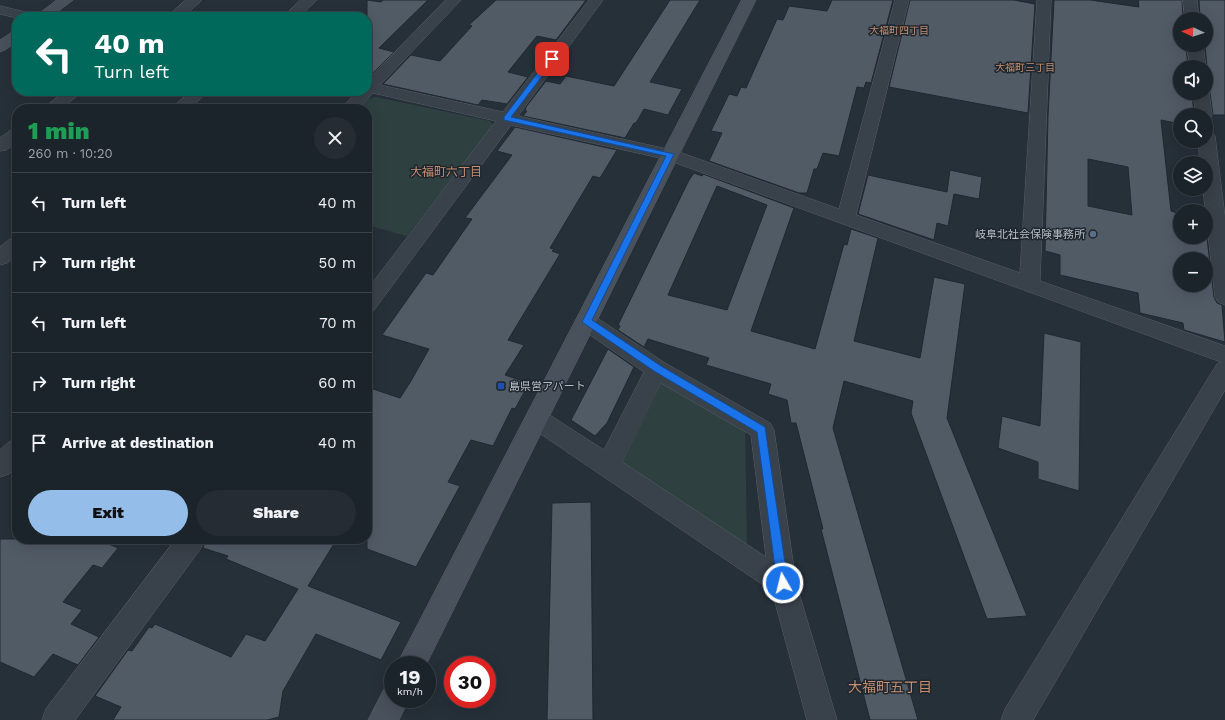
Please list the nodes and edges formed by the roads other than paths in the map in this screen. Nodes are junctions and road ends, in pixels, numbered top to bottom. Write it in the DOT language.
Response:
graph roads {
  1 [pos="66,0"];
  2 [pos="195,0"];
  3 [pos="310,0"];
  4 [pos="454,0"];
  5 [pos="596,0"];
  6 [pos="749,0"];
  7 [pos="902,0"];
  8 [pos="1044,0"];
  9 [pos="1190,0"];
  10 [pos="0,10"];
  11 [pos="52,12"];
  12 [pos="180,12"];
  13 [pos="296,12"];
  14 [pos="1191,12"];
  15 [pos="12,13"];
  16 [pos="12,39"];
  17 [pos="0,47"];
  18 [pos="372,84"];
  19 [pos="372,90"];
  20 [pos="69,96"];
  21 [pos="195,96"];
  22 [pos="361,96"];
  23 [pos="58,104"];
  24 [pos="185,104"];
  25 [pos="354,104"];
  26 [pos="507,118"];
  27 [pos="12,138"];
  28 [pos="0,146"];
  29 [pos="1207,148"];
  30 [pos="670,154"];
  31 [pos="846,219"];
  32 [pos="12,248"];
  33 [pos="0,258"];
  34 [pos="1030,284"];
  35 [pos="1225,297"];
  36 [pos="372,298"];
  37 [pos="587,322"];
  38 [pos="1225,355"];
  39 [pos="658,369"];
  40 [pos="1225,370"];
  41 [pos="537,419"];
  42 [pos="12,454"];
  43 [pos="0,466"];
  44 [pos="608,466"];
  45 [pos="188,544"];
  46 [pos="783,583"];
  47 [pos="416,656"];
  48 [pos="389,708"];
  49 [pos="56,720"];
  50 [pos="383,720"];
  51 [pos="822,720"];
  52 [pos="1016,720"];
  1 -- 11 [label="street"];
  2 -- 12 [label="street"];
  3 -- 13 [label="street"];
  4 -- 18 [label="street"];
  5 -- 26 [label="street"];
  6 -- 30 [label="street"];
  7 -- 31 [label="street"];
  8 -- 34 [label="street"];
  9 -- 14 [label="street"];
  10 -- 15 [label="street"];
  16 -- 17 [label="street"];
  19 -- 26 [label="street"];
  20 -- 23 [label="street"];
  21 -- 24 [label="street"];
  22 -- 25 [label="street"];
  26 -- 30 [label="street"];
  26 -- 36 [label="street"];
  27 -- 28 [label="street"];
  29 -- 35 [label="street"];
  30 -- 31 [label="street"];
  30 -- 37 [label="street"];
  31 -- 34 [label="street"];
  32 -- 33 [label="street"];
  34 -- 38 [label="street"];
  37 -- 39 [label="street"];
  37 -- 41 [label="street"];
  39 -- 44 [label="street"];
  39 -- 46 [label="street"];
  40 -- 52 [label="street"];
  41 -- 44 [label="street"];
  41 -- 47 [label="street"];
  42 -- 43 [label="street"];
  44 -- 46 [label="street"];
  45 -- 49 [label="street"];
  46 -- 51 [label="street"];
  48 -- 50 [label="street"];
}
